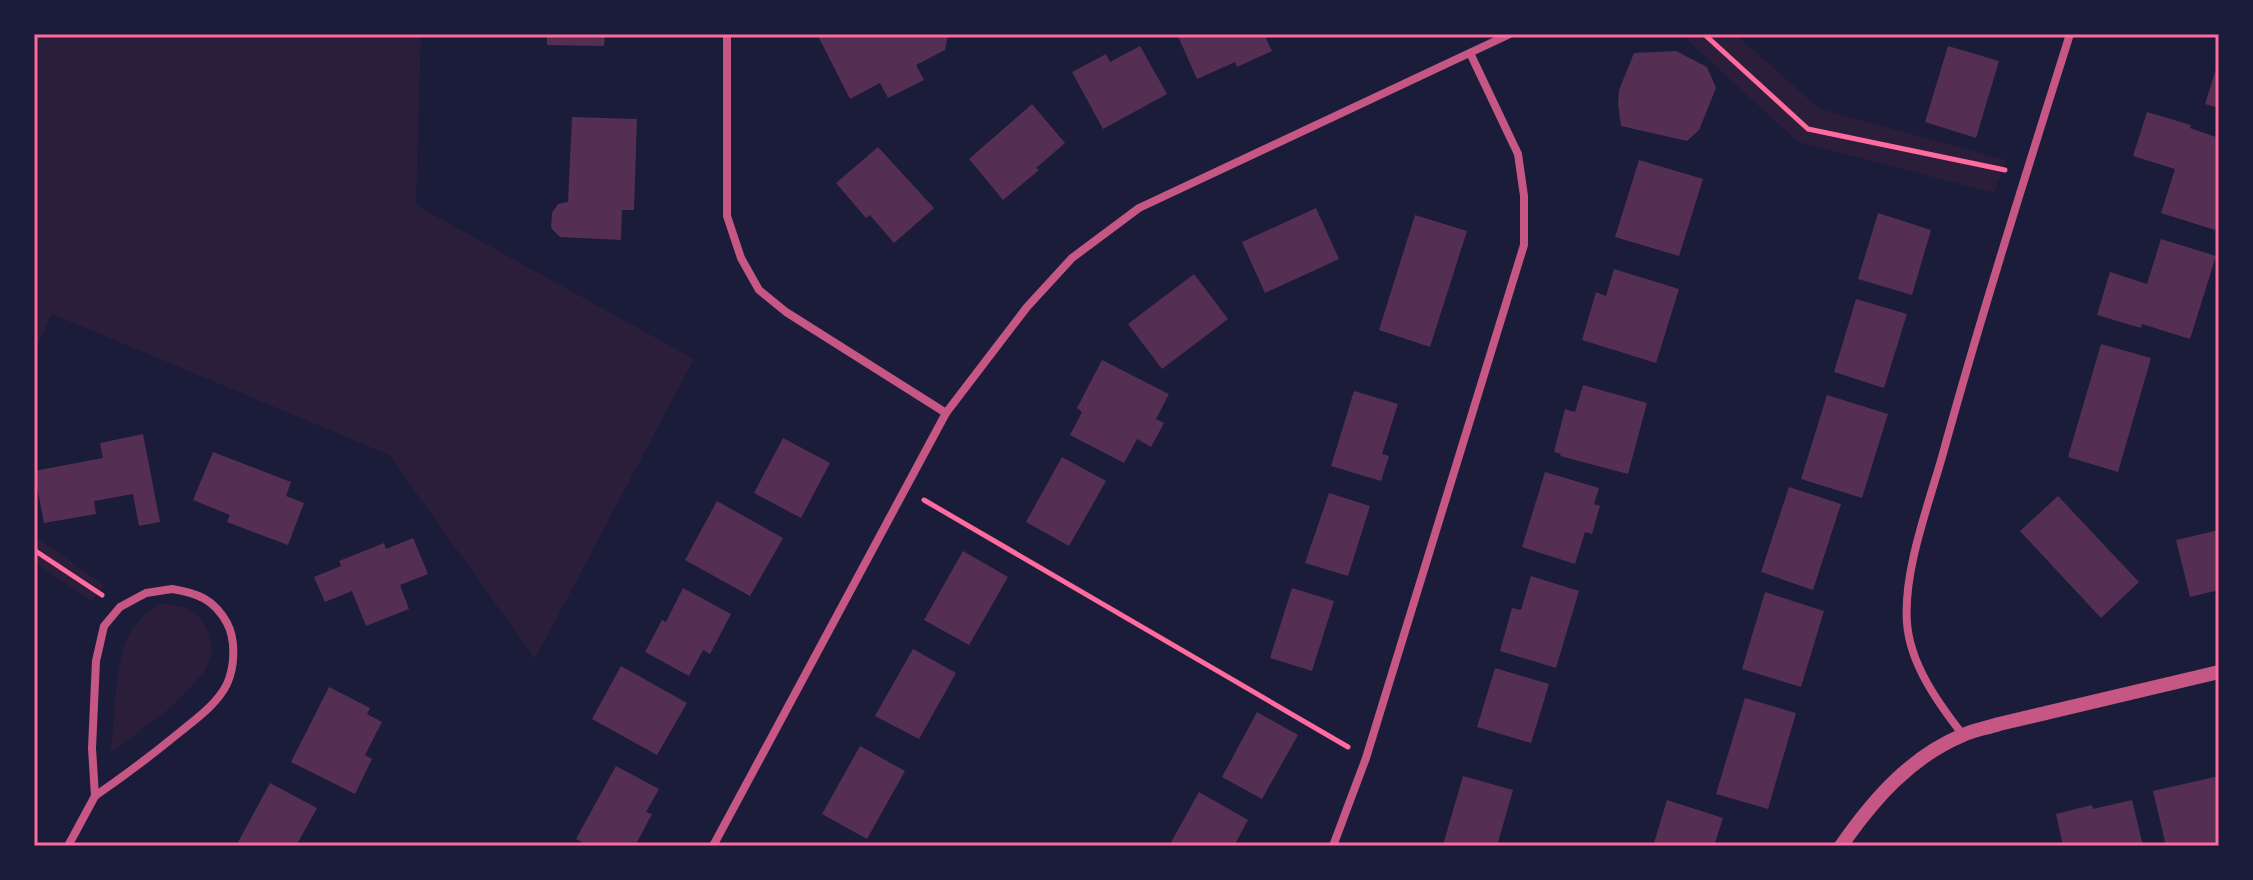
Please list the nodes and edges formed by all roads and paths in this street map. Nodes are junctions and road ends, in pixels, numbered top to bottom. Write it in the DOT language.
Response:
graph roads {
  1 [pos="727,34"];
  2 [pos="1510,34"];
  3 [pos="1704,34"];
  4 [pos="2070,34"];
  5 [pos="1470,53"];
  6 [pos="2026,175"];
  7 [pos="946,413"];
  8 [pos="904,488"];
  9 [pos="34,550"];
  10 [pos="120,607"];
  11 [pos="2219,672"];
  12 [pos="1963,735"];
  13 [pos="1366,758"];
  14 [pos="95,796"];
  15 [pos="68,846"];
  16 [pos="713,846"];
  17 [pos="1333,846"];
  18 [pos="1841,846"];
  1 -- 7 [label="street"];
  2 -- 5 [label="street"];
  3 -- 6 [label="path"];
  4 -- 6 [label="street"];
  5 -- 7 [label="street"];
  5 -- 13 [label="street"];
  6 -- 12 [label="street"];
  7 -- 8 [label="street"];
  8 -- 13 [label="path"];
  8 -- 16 [label="street"];
  9 -- 10 [label="path"];
  10 -- 14 [label="street"];
  10 -- 14 [label="street"];
  11 -- 12 [label="street"];
  12 -- 18 [label="street"];
  13 -- 17 [label="street"];
  14 -- 15 [label="street"];
}
